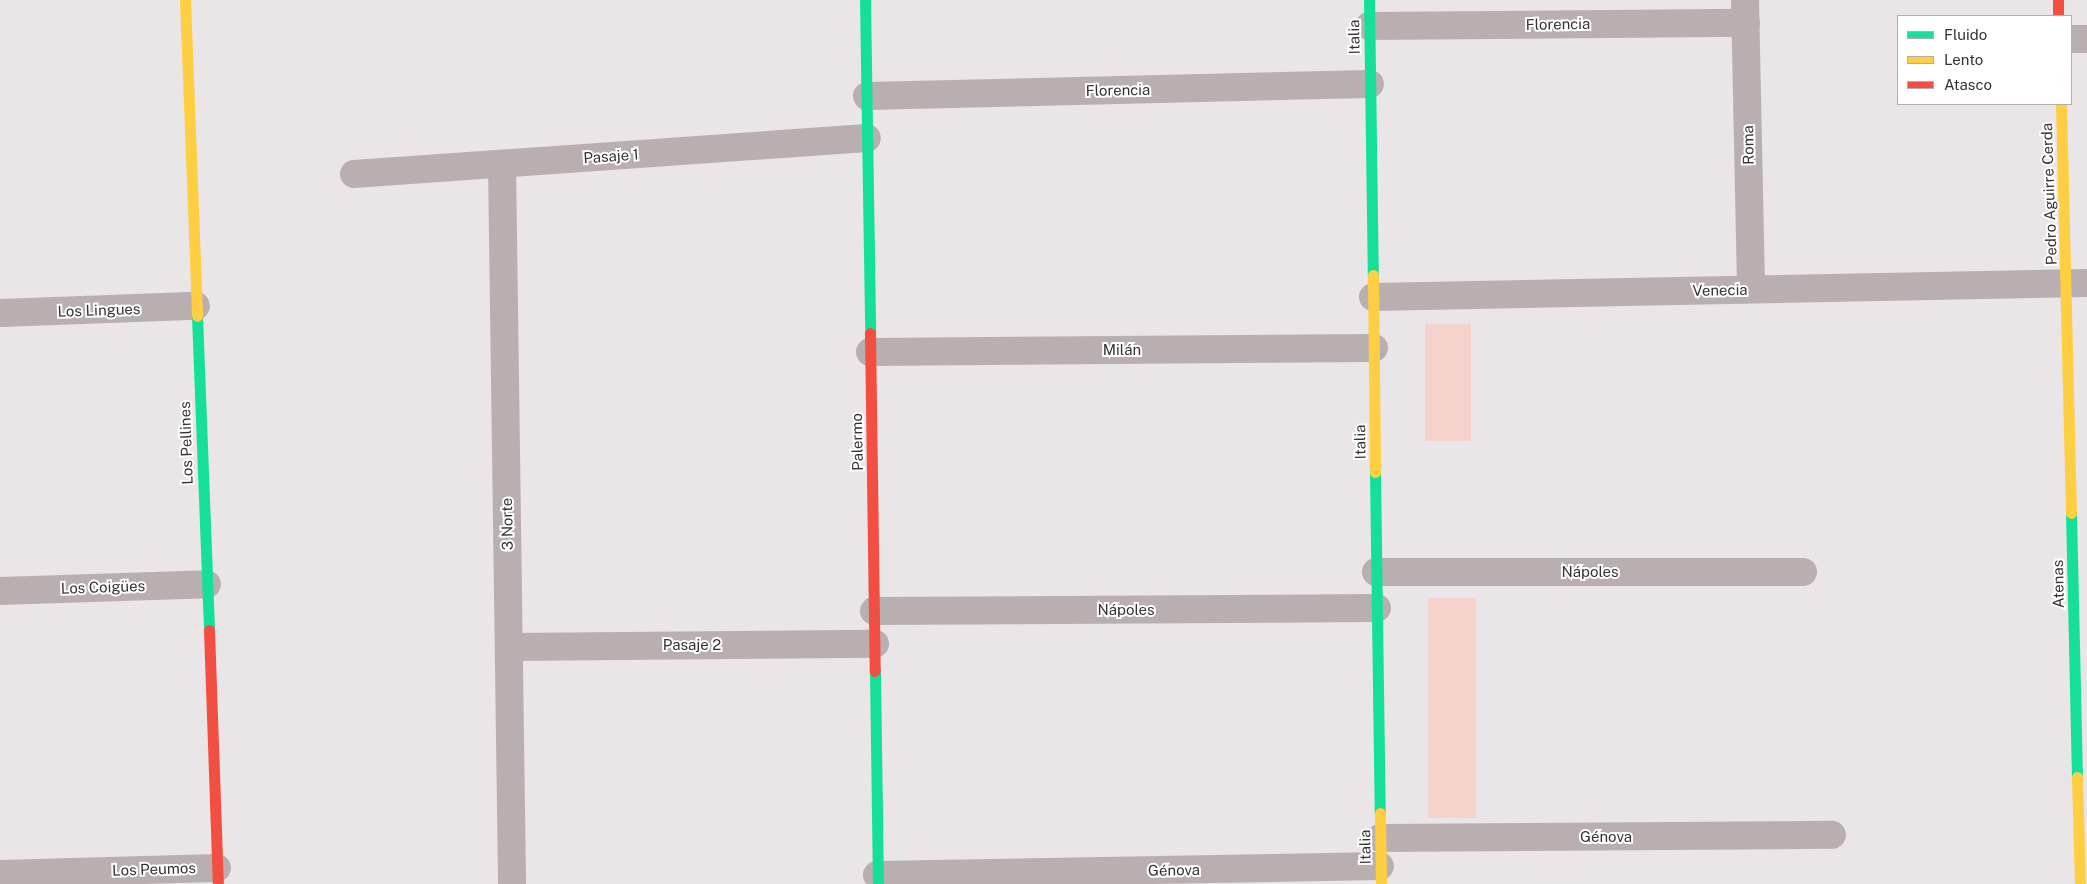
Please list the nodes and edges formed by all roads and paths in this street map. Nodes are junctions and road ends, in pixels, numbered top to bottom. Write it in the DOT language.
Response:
graph roads {
  1 [pos="185,0"];
  2 [pos="865,0"];
  3 [pos="2058,0"];
  4 [pos="1746,11"];
  5 [pos="1369,13"];
  6 [pos="2058,15"];
  7 [pos="2072,39"];
  8 [pos="2087,39"];
  9 [pos="1370,84"];
  10 [pos="867,96"];
  11 [pos="2061,105"];
  12 [pos="867,138"];
  13 [pos="502,164"];
  14 [pos="354,174"];
  15 [pos="2077,283"];
  16 [pos="1751,290"];
  17 [pos="1373,297"];
  18 [pos="196,306"];
  19 [pos="1,313"];
  20 [pos="1374,348"];
  21 [pos="870,352"];
  22 [pos="1376,572"];
  23 [pos="1803,572"];
  24 [pos="207,584"];
  25 [pos="0,591"];
  26 [pos="1377,608"];
  27 [pos="874,611"];
  28 [pos="874,644"];
  29 [pos="509,646"];
  30 [pos="1832,835"];
  31 [pos="1380,838"];
  32 [pos="0,874"];
  33 [pos="1380,875"];
  34 [pos="218,876"];
  35 [pos="878,880"];
  36 [pos="512,884"];
  37 [pos="2080,884"];
  1 -- 18 [label="street, Los Pellines"];
  2 -- 10 [label="street, Palermo"];
  3 -- 6 [label="street"];
  4 -- 5 [label="street, Florencia"];
  4 -- 16 [label="street, Roma"];
  5 -- 9 [label="street, Italia"];
  7 -- 8 [label="street"];
  9 -- 10 [label="street, Florencia"];
  9 -- 17 [label="street, Italia"];
  10 -- 12 [label="street, Palermo"];
  11 -- 15 [label="street, Pedro Aguirre Cerda"];
  12 -- 13 [label="street, Pasaje 1"];
  12 -- 21 [label="street, Palermo"];
  13 -- 14 [label="street, Pasaje 1"];
  13 -- 29 [label="street, 3 Norte"];
  15 -- 16 [label="street, Venecia"];
  15 -- 37 [label="street, Atenas"];
  16 -- 17 [label="street, Venecia"];
  17 -- 20 [label="street, Italia"];
  18 -- 19 [label="street, Los Lingues"];
  18 -- 24 [label="street, Los Pellines"];
  20 -- 21 [label="street, Milán"];
  20 -- 22 [label="street, Italia"];
  21 -- 27 [label="street, Palermo"];
  22 -- 23 [label="street, Nápoles"];
  22 -- 26 [label="street, Italia"];
  24 -- 25 [label="street, Los Coigües"];
  24 -- 34 [label="street, Los Pellines"];
  26 -- 27 [label="street, Nápoles"];
  26 -- 31 [label="street, Italia"];
  27 -- 28 [label="street, Palermo"];
  28 -- 29 [label="street, Pasaje 2"];
  28 -- 35 [label="street, Palermo"];
  29 -- 36 [label="street, 3 Norte"];
  30 -- 31 [label="street, Génova"];
  31 -- 33 [label="street, Italia"];
  32 -- 34 [label="street, Los Peumos"];
  33 -- 35 [label="street, Génova"];
}
